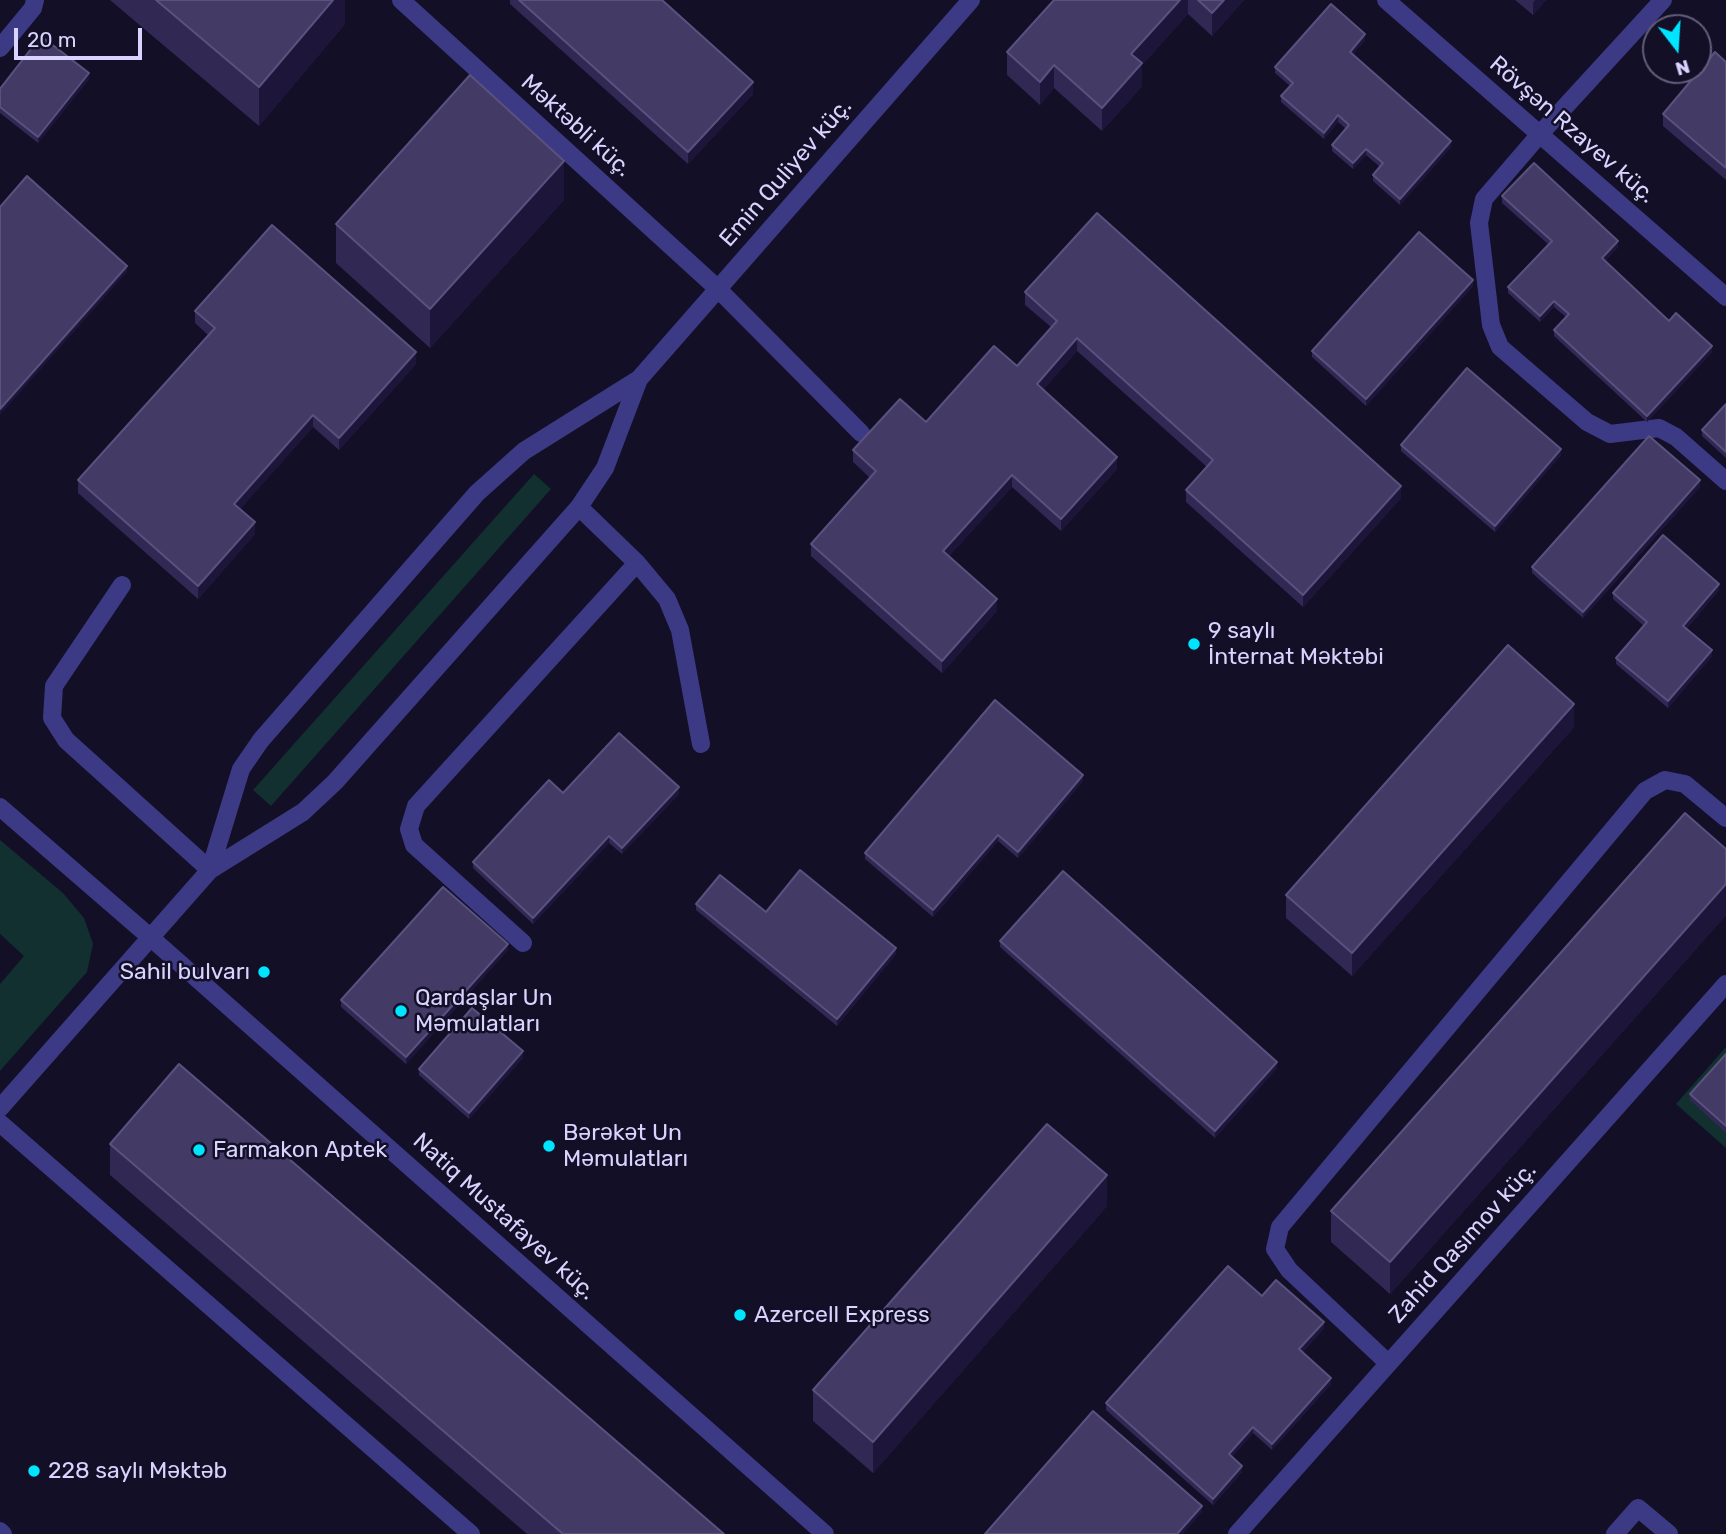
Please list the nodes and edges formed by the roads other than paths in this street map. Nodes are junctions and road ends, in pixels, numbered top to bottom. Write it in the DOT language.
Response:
graph roads {
  1 [pos="35,0"];
  2 [pos="401,0"];
  3 [pos="971,0"];
  4 [pos="1386,0"];
  5 [pos="1663,0"];
  6 [pos="0,48"];
  7 [pos="1540,134"];
  8 [pos="717,288"];
  9 [pos="1726,297"];
  10 [pos="639,379"];
  11 [pos="861,433"];
  12 [pos="1726,481"];
  13 [pos="579,507"];
  14 [pos="637,563"];
  15 [pos="122,584"];
  16 [pos="701,744"];
  17 [pos="0,807"];
  18 [pos="1726,818"];
  19 [pos="210,870"];
  20 [pos="150,937"];
  21 [pos="523,943"];
  22 [pos="1726,984"];
  23 [pos="0,1108"];
  24 [pos="0,1123"];
  25 [pos="1388,1363"];
  26 [pos="471,1534"];
  27 [pos="825,1534"];
  28 [pos="1237,1534"];
  29 [pos="1615,1534"];
  30 [pos="1669,1534"];
  1 -- 6 [label="street"];
  2 -- 8 [label="street, Məktəbli küç."];
  3 -- 8 [label="street, Emin Quliyev küç."];
  4 -- 7 [label="street, Rövşən Rzayev küç."];
  5 -- 7 [label="street"];
  7 -- 9 [label="street, Rövşən Rzayev küç."];
  7 -- 12 [label="street"];
  8 -- 10 [label="street, Emin Quliyev küç."];
  8 -- 11 [label="street, Məktəbli küç."];
  10 -- 13 [label="street"];
  10 -- 19 [label="street"];
  13 -- 14 [label="street"];
  13 -- 19 [label="street"];
  14 -- 16 [label="street"];
  14 -- 21 [label="street"];
  15 -- 19 [label="street"];
  17 -- 20 [label="street, Natiq Mustafayev küç."];
  18 -- 25 [label="street"];
  19 -- 20 [label="street"];
  20 -- 23 [label="street"];
  20 -- 27 [label="street, Natiq Mustafayev küç."];
  22 -- 25 [label="street, Zahid Qasımov küç."];
  24 -- 26 [label="street"];
  25 -- 28 [label="street, Zahid Qasımov küç."];
  29 -- 30 [label="street"];
}
